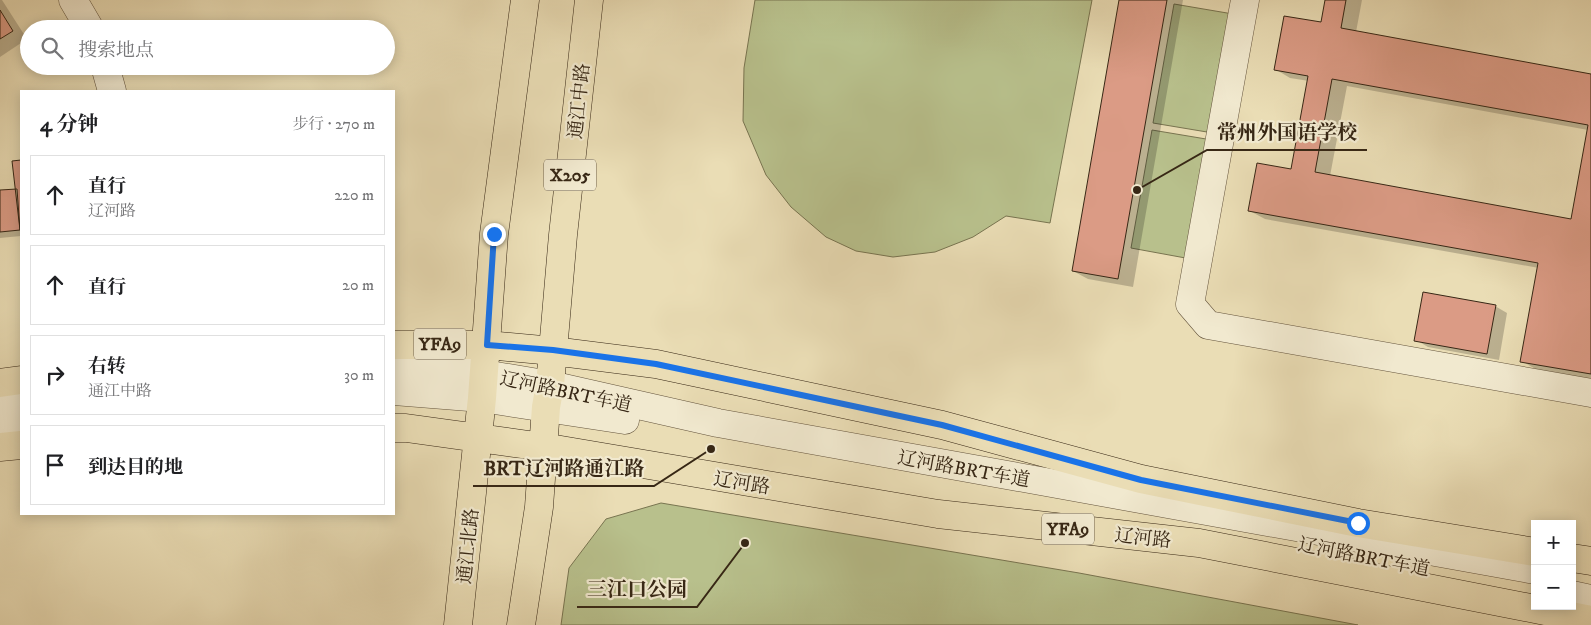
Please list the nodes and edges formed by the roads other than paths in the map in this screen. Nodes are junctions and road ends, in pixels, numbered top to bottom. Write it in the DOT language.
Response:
graph roads {
  1 [pos="73,0"];
  2 [pos="525,0"];
  3 [pos="589,0"];
  4 [pos="1246,0"];
  5 [pos="85,20"];
  6 [pos="108,75"];
  7 [pos="112,90"];
  8 [pos="395,345"];
  9 [pos="487,345"];
  10 [pos="553,350"];
  11 [pos="395,366"];
  12 [pos="20,380"];
  13 [pos="0,383"];
  14 [pos="483,386"];
  15 [pos="395,391"];
  16 [pos="1591,393"];
  17 [pos="548,396"];
  18 [pos="20,400"];
  19 [pos="0,402"];
  20 [pos="20,419"];
  21 [pos="0,421"];
  22 [pos="395,428"];
  23 [pos="478,438"];
  24 [pos="20,445"];
  25 [pos="0,447"];
  26 [pos="543,447"];
  27 [pos="1531,551"];
  28 [pos="1576,559"];
  29 [pos="1591,562"];
  30 [pos="1531,569"];
  31 [pos="1576,578"];
  32 [pos="1591,580"];
  33 [pos="1531,587"];
  34 [pos="1576,596"];
  35 [pos="1591,599"];
  36 [pos="1591,620"];
  37 [pos="458,625"];
  38 [pos="521,625"];
  1 -- 5 [label="street"];
  2 -- 9 [label="main road"];
  3 -- 10 [label="main road, 通江中路 / X205"];
  4 -- 16 [label="street"];
  6 -- 7 [label="street"];
  8 -- 9 [label="main road, YFA9"];
  9 -- 10 [label="main road, YFA9"];
  9 -- 14 [label="main road, 通江北路"];
  10 -- 17 [label="main road, 通江中路"];
  10 -- 27 [label="main road, YFA9"];
  11 -- 14 [label="street, 辽河路BRT车道"];
  12 -- 13 [label="main road"];
  14 -- 15 [label="street, 辽河路BRT车道"];
  14 -- 17 [label="street, 辽河路BRT车道"];
  14 -- 23 [label="main road, 通江北路"];
  17 -- 26 [label="main road, 通江中路"];
  17 -- 30 [label="street, 辽河路BRT车道"];
  17 -- 33 [label="street, 辽河路BRT车道"];
  18 -- 19 [label="street"];
  20 -- 21 [label="street"];
  22 -- 23 [label="main road, YFA9"];
  23 -- 26 [label="main road, YFA9"];
  23 -- 37 [label="main road, 通江北路"];
  24 -- 25 [label="main road"];
  26 -- 36 [label="main road, 辽河路 / YFA9"];
  26 -- 38 [label="main road"];
  28 -- 29 [label="main road"];
  31 -- 32 [label="street"];
  34 -- 35 [label="street"];
}
